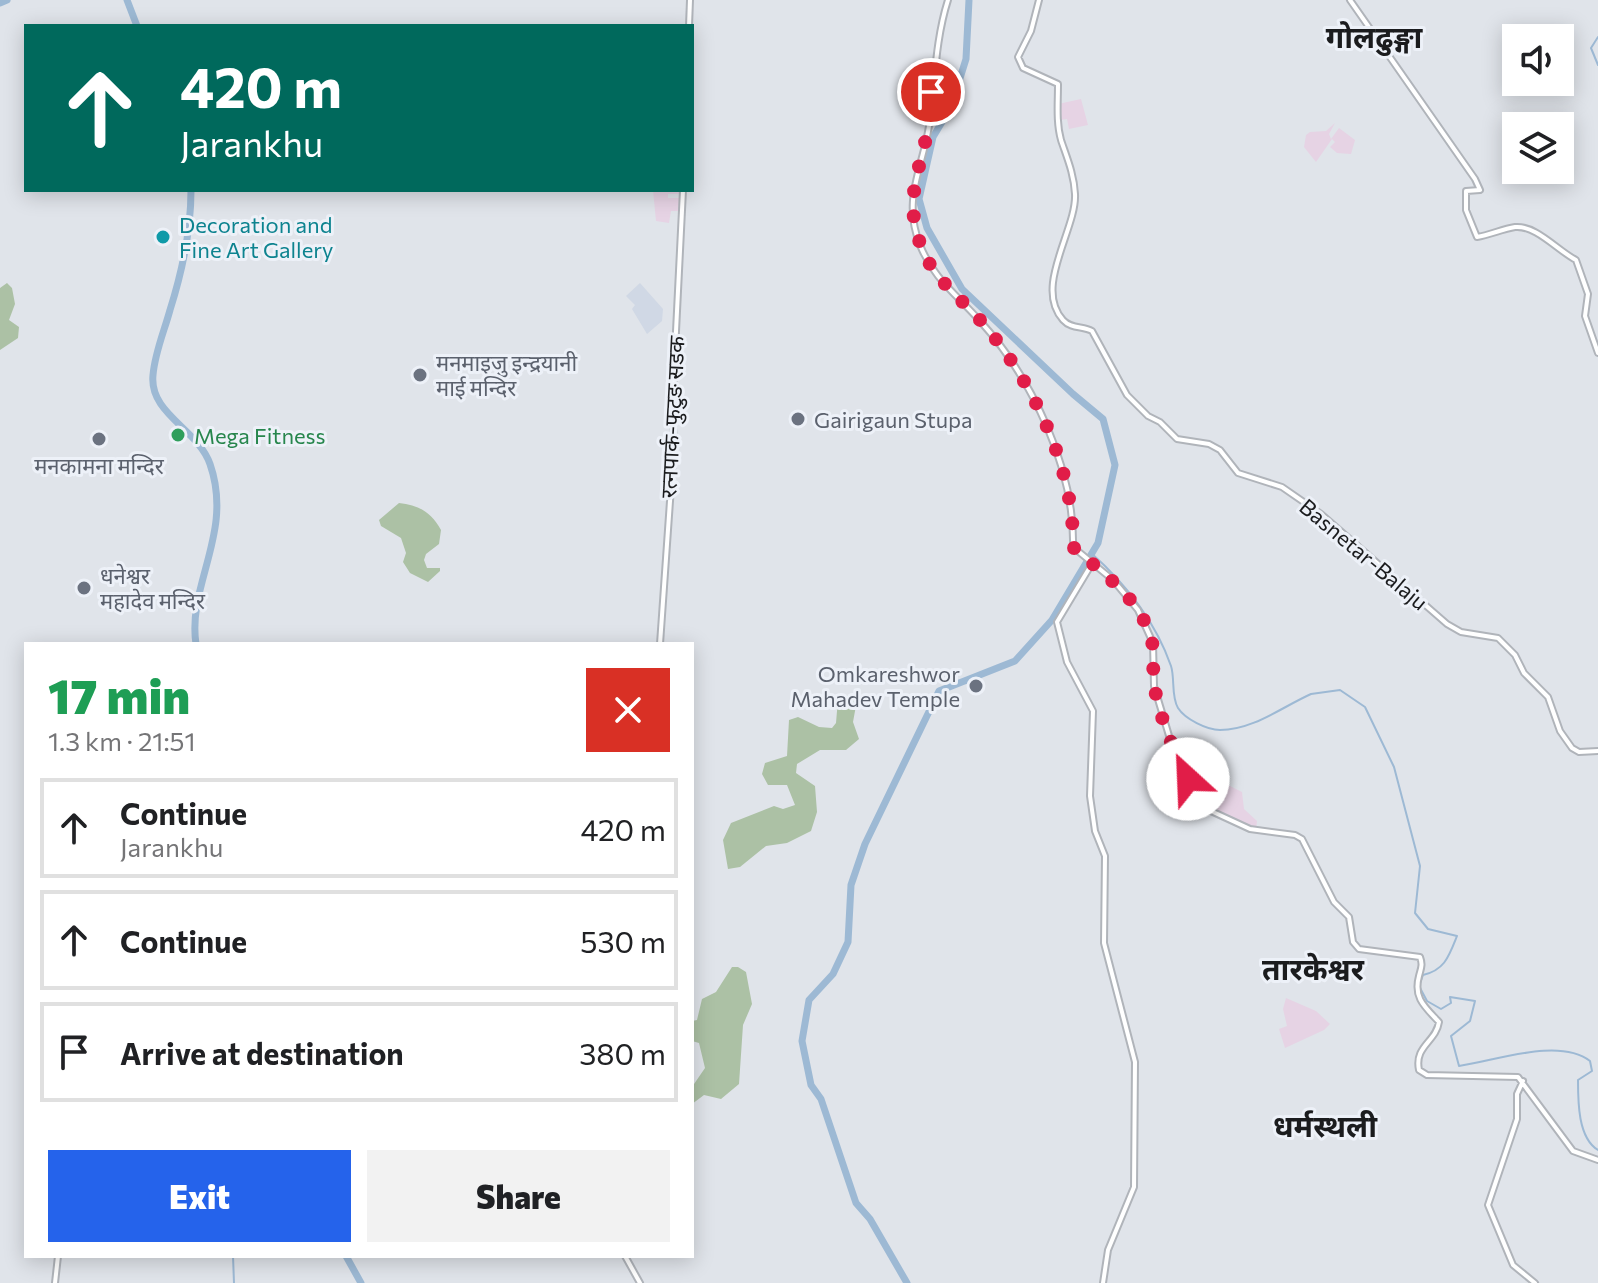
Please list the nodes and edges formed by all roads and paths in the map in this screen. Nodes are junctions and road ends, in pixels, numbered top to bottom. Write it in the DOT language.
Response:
graph roads {
  1 [pos="690,0"];
  2 [pos="948,0"];
  3 [pos="1039,0"];
  4 [pos="1350,0"];
  5 [pos="689,24"];
  6 [pos="683,192"];
  7 [pos="1598,353"];
  8 [pos="1093,562"];
  9 [pos="660,642"];
  10 [pos="1598,751"];
  11 [pos="1523,1081"];
  12 [pos="1598,1160"];
  13 [pos="58,1258"];
  14 [pos="626,1258"];
  15 [pos="55,1283"];
  16 [pos="640,1283"];
  17 [pos="1103,1283"];
  18 [pos="1535,1283"];
  1 -- 5 [label="street"];
  2 -- 8 [label="street"];
  3 -- 10 [label="street, Basnetar-Balaju"];
  4 -- 7 [label="street"];
  6 -- 9 [label="street, रत्नपार्क-फुटुङ सडक"];
  8 -- 11 [label="street"];
  8 -- 17 [label="street"];
  11 -- 12 [label="street"];
  11 -- 18 [label="street"];
  13 -- 15 [label="street"];
  14 -- 16 [label="street"];
}
